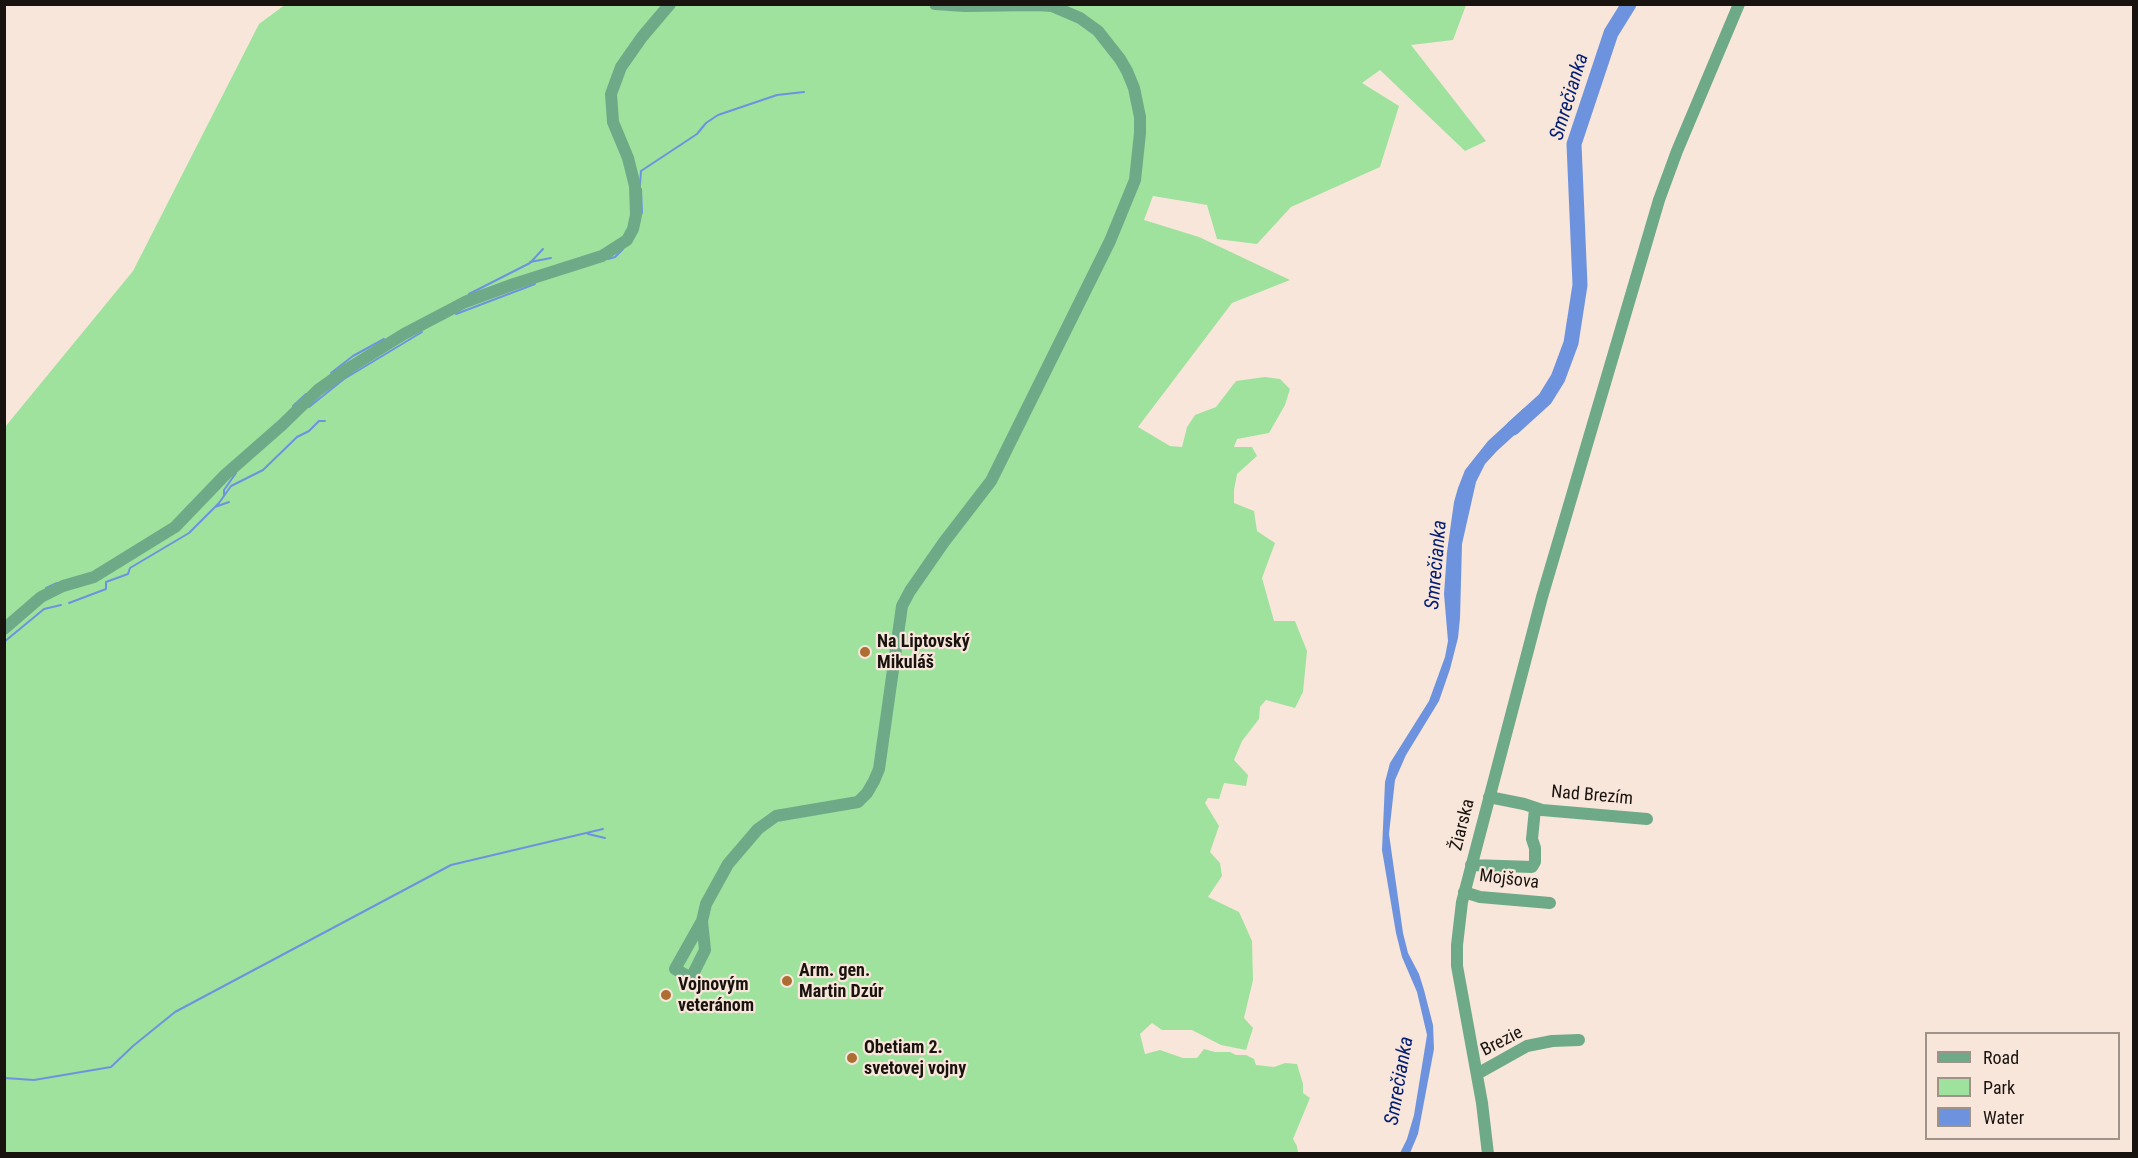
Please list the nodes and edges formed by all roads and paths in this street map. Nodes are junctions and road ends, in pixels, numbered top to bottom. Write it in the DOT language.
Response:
graph roads {
  1 [pos="670,4"];
  2 [pos="935,4"];
  3 [pos="1739,4"];
  4 [pos="4,629"];
  5 [pos="1489,796"];
  6 [pos="1535,809"];
  7 [pos="1647,819"];
  8 [pos="1471,865"];
  9 [pos="1464,892"];
  10 [pos="1551,903"];
  11 [pos="702,921"];
  12 [pos="1579,1040"];
  13 [pos="1477,1074"];
  14 [pos="1488,1154"];
  1 -- 4 [label="street"];
  2 -- 11 [label="street"];
  3 -- 5 [label="street, Žiarska"];
  5 -- 6 [label="street, Nad Brezím"];
  5 -- 8 [label="street, Žiarska"];
  6 -- 7 [label="street, Nad Brezím"];
  6 -- 8 [label="street, Nad Brezím"];
  8 -- 9 [label="street, Žiarska"];
  9 -- 10 [label="street, Mojšova"];
  9 -- 13 [label="street, Žiarska"];
  12 -- 13 [label="street, Brezie"];
  13 -- 14 [label="street, Žiarska"];
}
